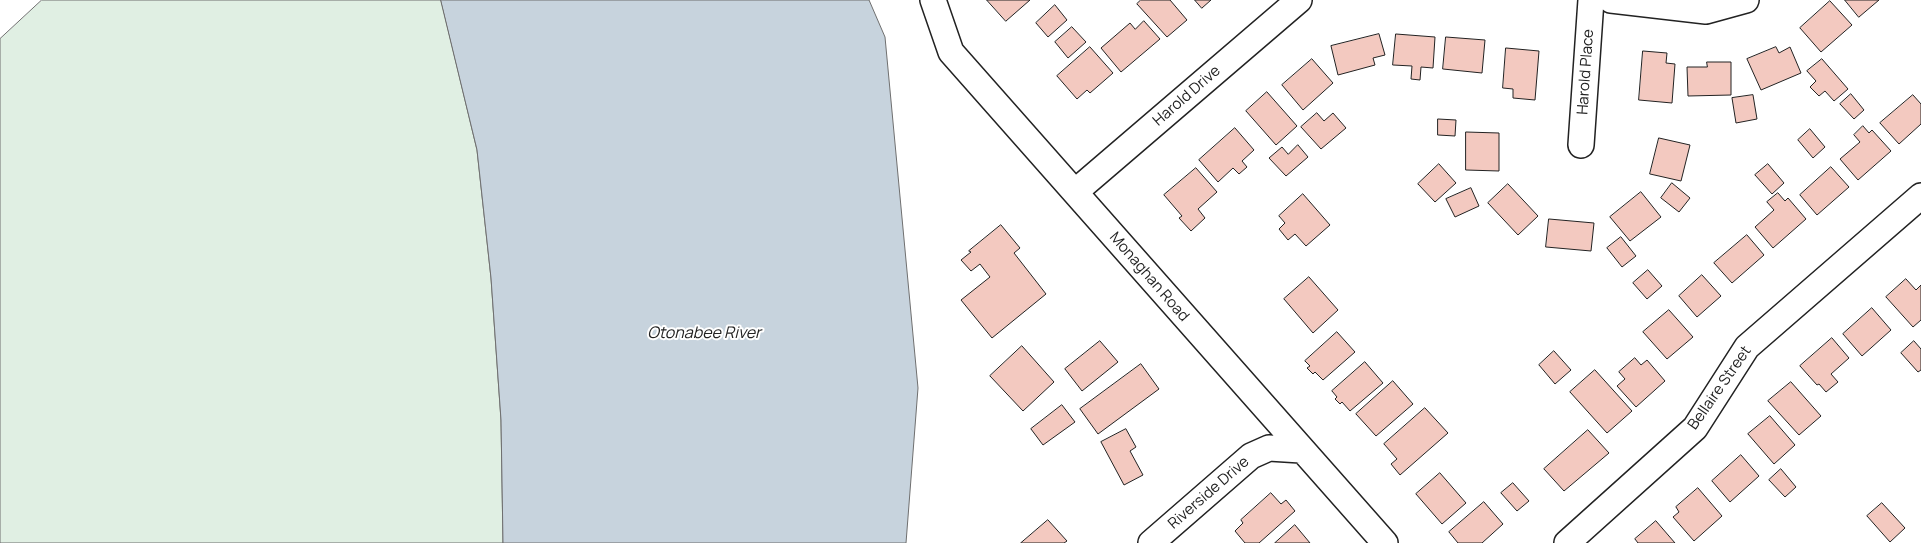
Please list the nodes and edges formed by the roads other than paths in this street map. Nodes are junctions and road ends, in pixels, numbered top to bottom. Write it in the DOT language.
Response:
graph roads {
  1 [pos="933,0"];
  2 [pos="1299,0"];
  3 [pos="1591,0"];
  4 [pos="1611,0"];
  5 [pos="1746,0"];
  6 [pos="1581,145"];
  7 [pos="1075,192"];
  8 [pos="1921,196"];
  9 [pos="1301,450"];
  10 [pos="1151,543"];
  11 [pos="1384,543"];
  12 [pos="1567,543"];
  1 -- 7 [label="street, Monaghan Road"];
  2 -- 7 [label="street, Harold Drive"];
  3 -- 6 [label="street, Harold Place"];
  4 -- 5 [label="street"];
  7 -- 9 [label="street, Monaghan Road"];
  8 -- 12 [label="street, Bellaire Street"];
  9 -- 10 [label="street, Riverside Drive"];
  9 -- 11 [label="street, Monaghan Road"];
}
